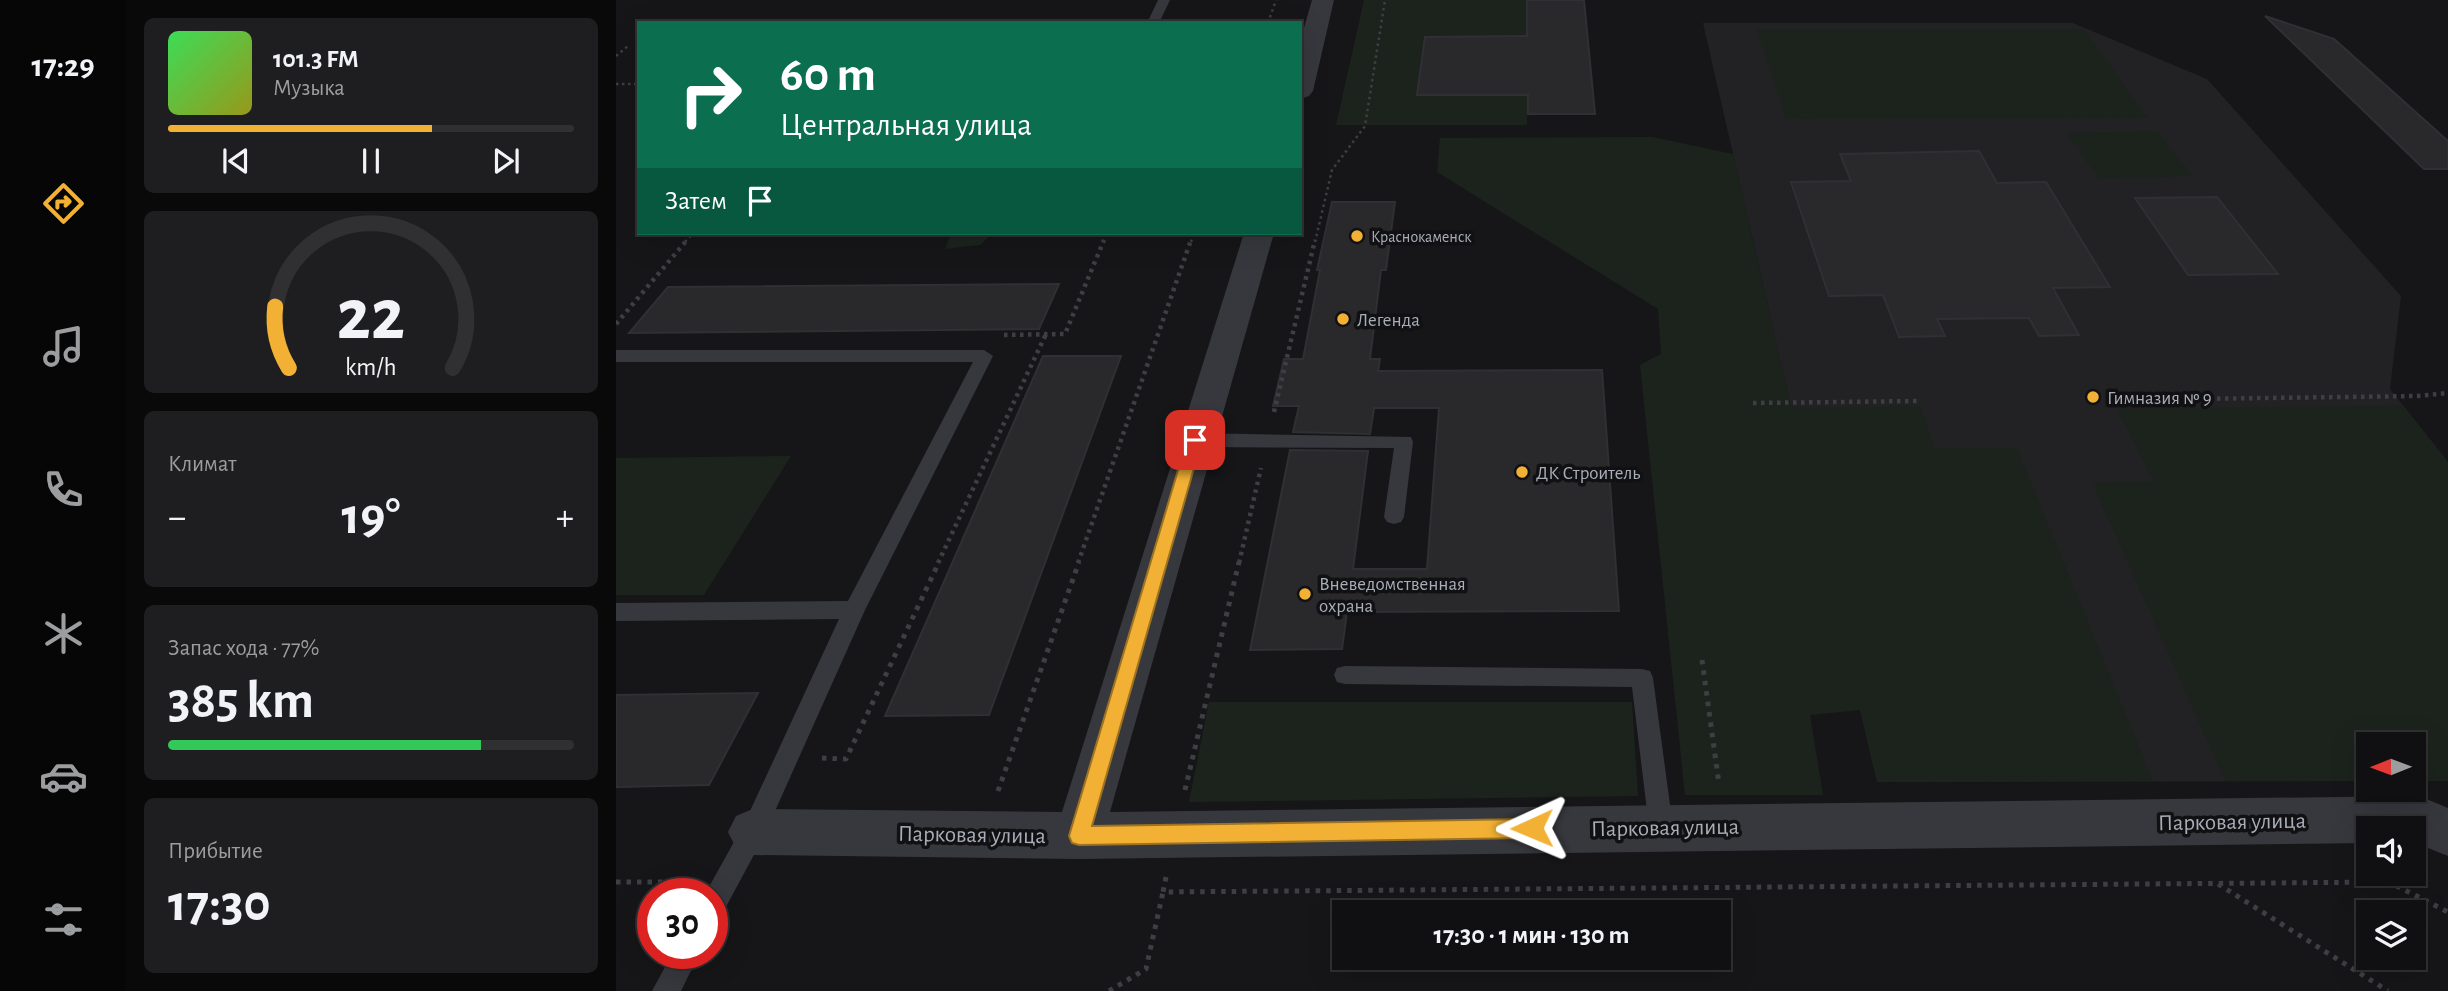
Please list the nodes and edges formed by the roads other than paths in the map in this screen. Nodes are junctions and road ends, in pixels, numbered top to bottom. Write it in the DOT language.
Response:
graph roads {
  1 [pos="1164,0"];
  2 [pos="1324,0"];
  3 [pos="1154,21"];
  4 [pos="1302,83"];
  5 [pos="1258,235"];
  6 [pos="616,356"];
  7 [pos="1195,440"];
  8 [pos="1394,517"];
  9 [pos="853,610"];
  10 [pos="616,612"];
  11 [pos="1345,676"];
  12 [pos="1661,827"];
  13 [pos="753,832"];
  14 [pos="2448,833"];
  15 [pos="1079,836"];
  16 [pos="728,878"];
  17 [pos="678,969"];
  18 [pos="666,991"];
  1 -- 3 [label="lane"];
  2 -- 4 [label="street"];
  5 -- 7 [label="street"];
  6 -- 9 [label="lane"];
  7 -- 8 [label="lane"];
  7 -- 15 [label="street"];
  9 -- 10 [label="lane"];
  9 -- 13 [label="lane"];
  11 -- 12 [label="lane"];
  12 -- 14 [label="street, Парковая улица"];
  12 -- 15 [label="street, Парковая улица"];
  13 -- 15 [label="street, Парковая улица"];
  13 -- 16 [label="lane"];
  17 -- 18 [label="lane"];
}
